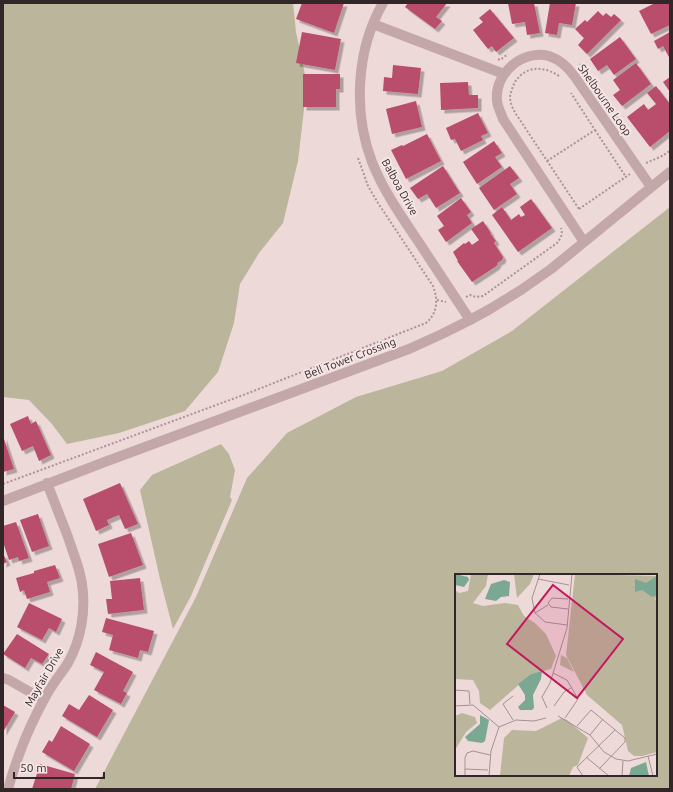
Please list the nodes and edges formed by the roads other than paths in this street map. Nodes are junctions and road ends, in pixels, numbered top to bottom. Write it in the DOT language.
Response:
graph roads {
  1 [pos="383,3"];
  2 [pos="373,24"];
  3 [pos="504,74"];
  4 [pos="670,172"];
  5 [pos="650,188"];
  6 [pos="584,242"];
  7 [pos="470,320"];
  8 [pos="47,484"];
  9 [pos="3,501"];
  10 [pos="3,678"];
  11 [pos="44,700"];
  12 [pos="8,789"];
  1 -- 2 [label="street, Balboa Drive"];
  2 -- 3 [label="street"];
  2 -- 7 [label="street, Balboa Drive"];
  3 -- 5 [label="street, Shelbourne Loop"];
  3 -- 6 [label="street, Shelbourne Loop"];
  4 -- 5 [label="street, Bell Tower Crossing"];
  5 -- 6 [label="street, Bell Tower Crossing"];
  6 -- 7 [label="street, Bell Tower Crossing"];
  7 -- 8 [label="street, Bell Tower Crossing"];
  8 -- 9 [label="street, Bell Tower Crossing"];
  8 -- 11 [label="street, Mayfair Drive"];
  10 -- 11 [label="street"];
  11 -- 12 [label="street, Mayfair Drive"];
}
